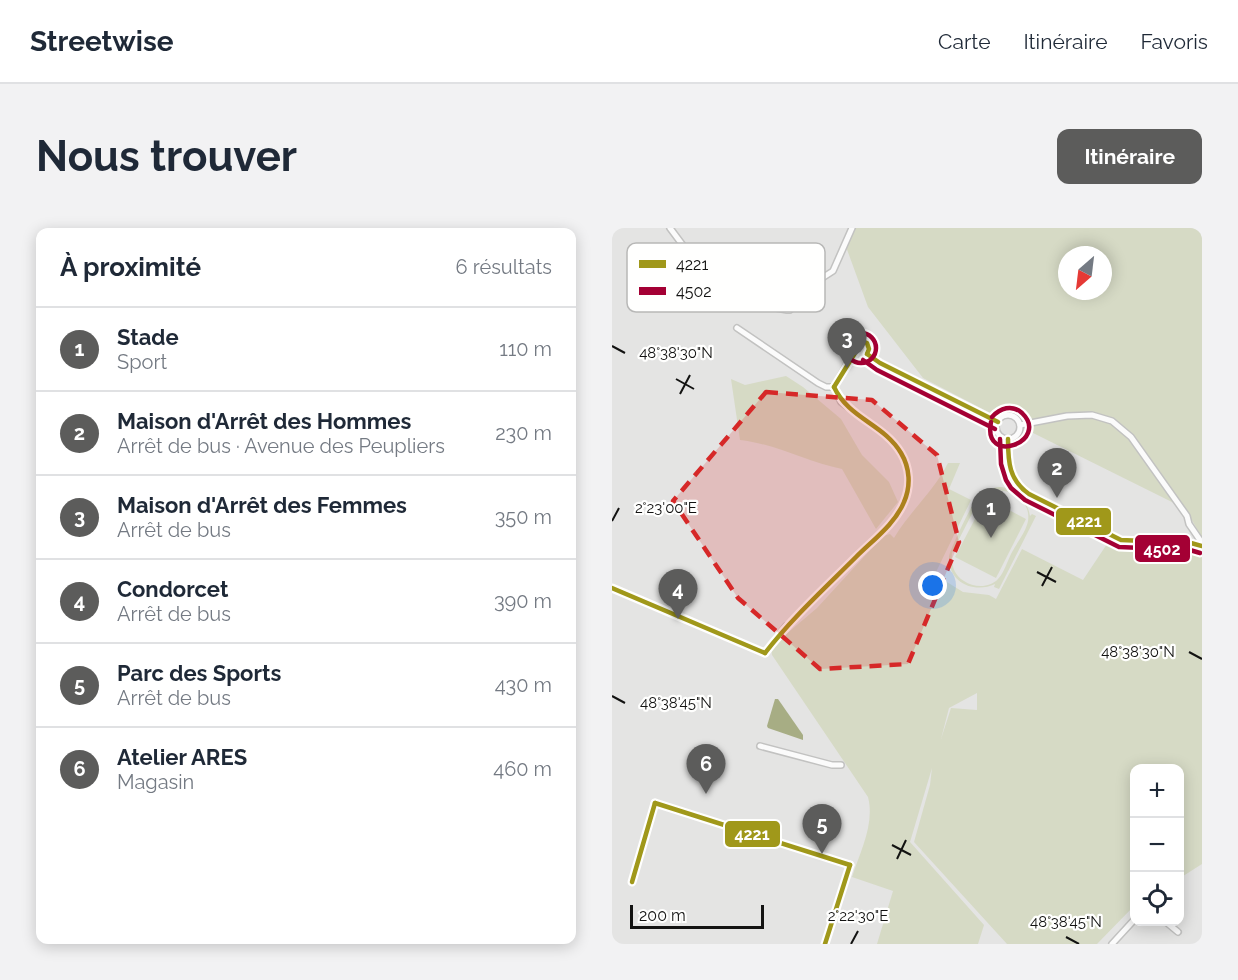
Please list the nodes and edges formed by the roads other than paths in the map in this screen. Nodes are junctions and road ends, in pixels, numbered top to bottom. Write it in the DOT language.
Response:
graph roads {
  1 [pos="670,228"];
  2 [pos="852,228"];
  3 [pos="681,243"];
  4 [pos="825,276"];
  5 [pos="737,328"];
  6 [pos="855,353"];
  7 [pos="867,354"];
  8 [pos="834,387"];
  9 [pos="864,419"];
  10 [pos="998,422"];
  11 [pos="1020,424"];
  12 [pos="1008,439"];
  13 [pos="1202,544"];
  14 [pos="786,626"];
  15 [pos="765,654"];
  16 [pos="760,746"];
  17 [pos="841,765"];
  18 [pos="1130,924"];
  19 [pos="1171,926"];
  20 [pos="1178,932"];
  21 [pos="1112,944"];
  1 -- 3 [label="street"];
  2 -- 4 [label="street"];
  5 -- 8 [label="street"];
  6 -- 7 [label="street"];
  6 -- 7 [label="street"];
  6 -- 8 [label="street"];
  7 -- 10 [label="street"];
  8 -- 9 [label="street"];
  10 -- 11 [label="street"];
  10 -- 12 [label="street"];
  11 -- 12 [label="street"];
  11 -- 13 [label="street"];
  12 -- 13 [label="street"];
  14 -- 15 [label="street"];
  16 -- 17 [label="street"];
  18 -- 21 [label="street"];
  19 -- 20 [label="street"];
}
